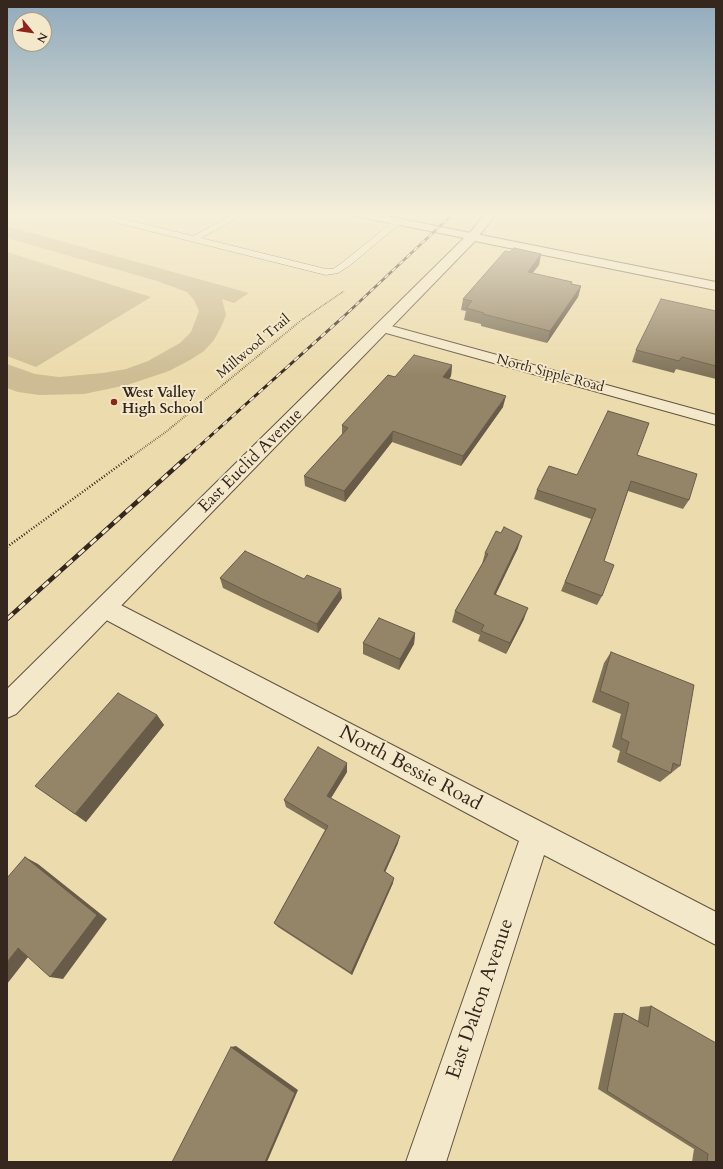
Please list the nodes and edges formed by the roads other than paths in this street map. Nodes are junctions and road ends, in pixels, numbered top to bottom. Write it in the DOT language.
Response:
graph roads {
  1 [pos="308,268"];
  2 [pos="340,268"];
  3 [pos="442,268"];
  4 [pos="626,268"];
  5 [pos="716,286"];
  6 [pos="384,328"];
  7 [pos="716,420"];
  8 [pos="105,608"];
  9 [pos="7,706"];
  10 [pos="536,835"];
  11 [pos="716,929"];
  12 [pos="426,1162"];
  1 -- 2 [label="lane"];
  3 -- 6 [label="street, East Euclid Avenue"];
  4 -- 5 [label="street"];
  6 -- 7 [label="street, North Sipple Road"];
  6 -- 8 [label="street, East Euclid Avenue"];
  8 -- 9 [label="street, East Euclid Avenue"];
  8 -- 10 [label="street, North Bessie Road"];
  10 -- 11 [label="street, North Bessie Road"];
  10 -- 12 [label="street, East Dalton Avenue"];
}
